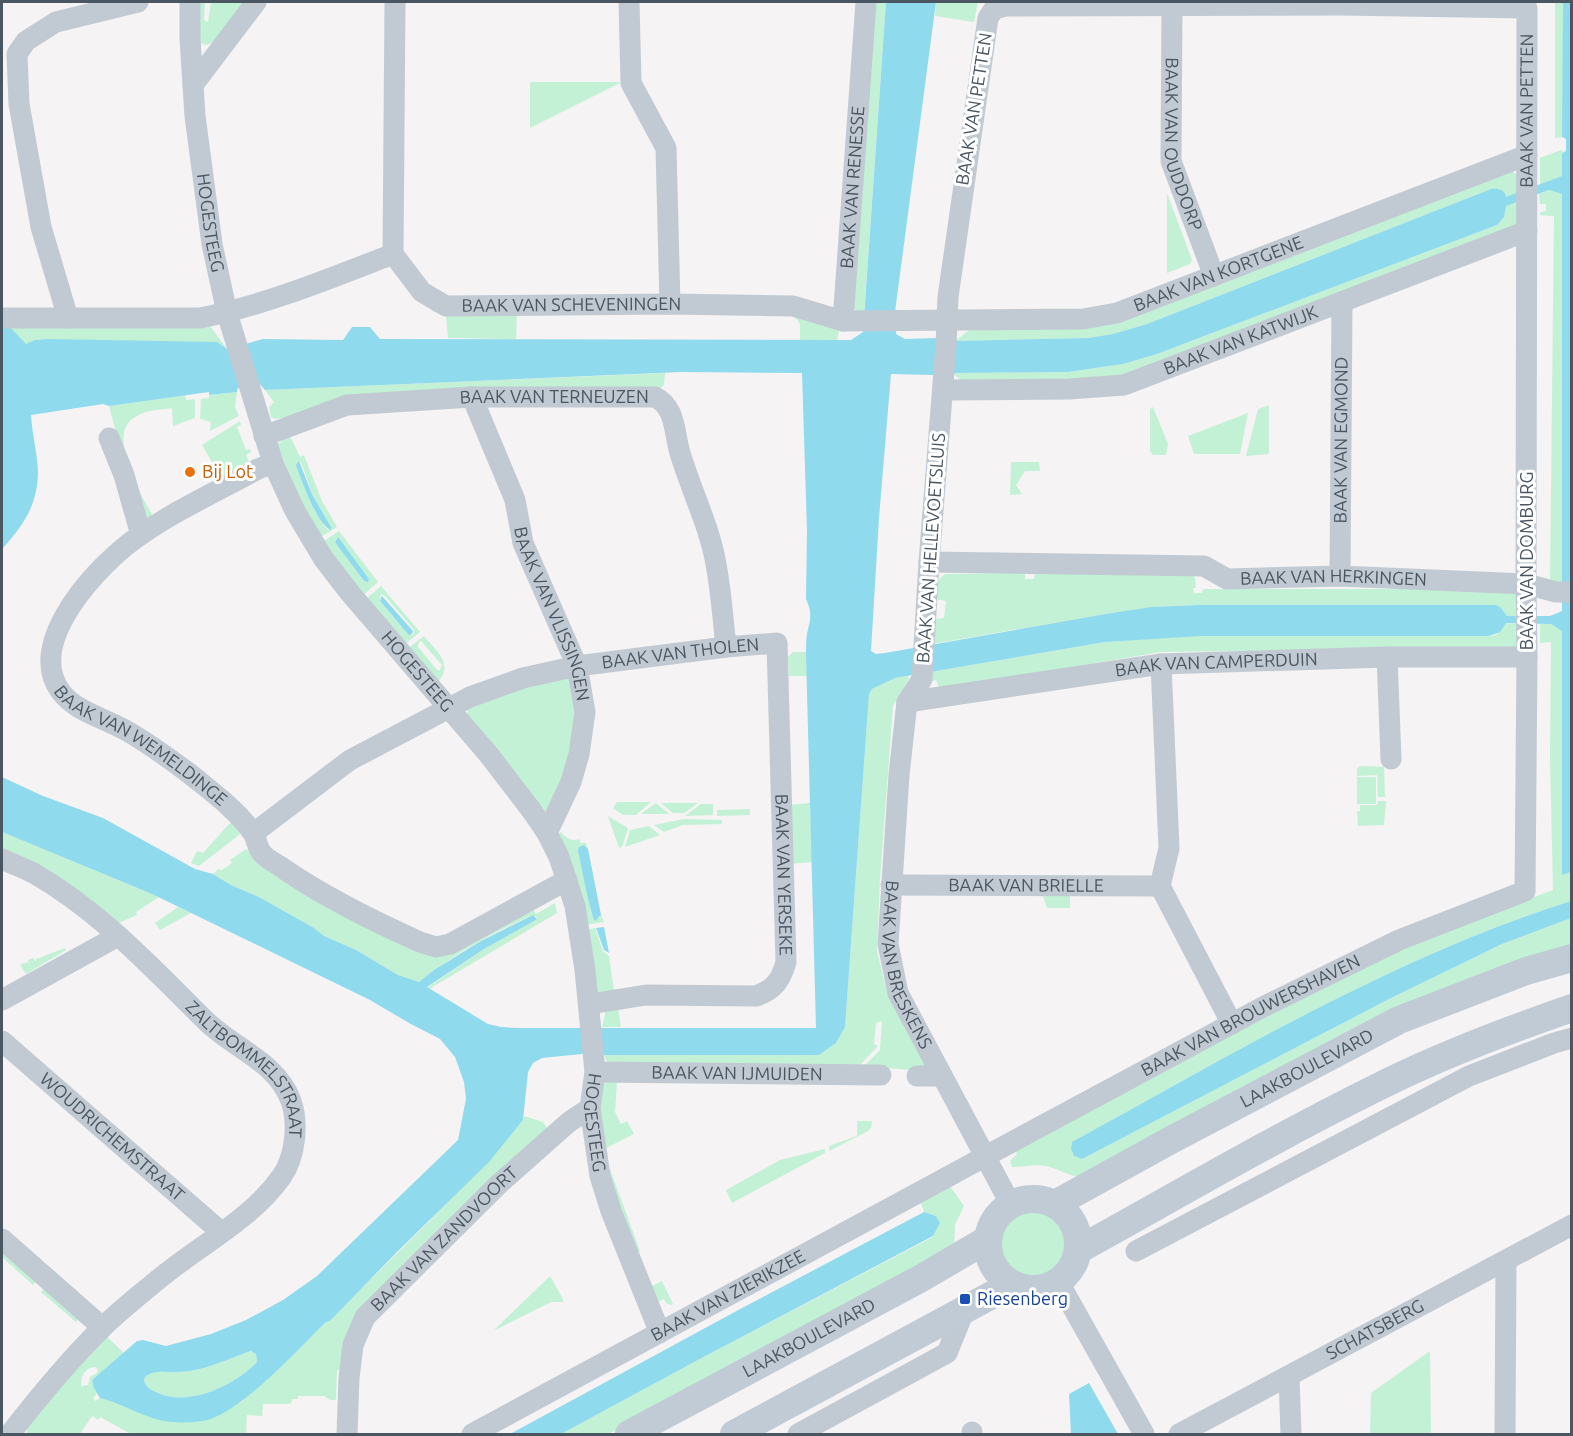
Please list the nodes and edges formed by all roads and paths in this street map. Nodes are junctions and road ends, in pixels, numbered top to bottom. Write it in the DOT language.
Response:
graph roads {
  1 [pos="138,2"];
  2 [pos="190,2"];
  3 [pos="255,2"];
  4 [pos="396,2"];
  5 [pos="629,2"];
  6 [pos="866,2"];
  7 [pos="1172,6"];
  8 [pos="193,85"];
  9 [pos="1527,154"];
  10 [pos="1527,231"];
  11 [pos="393,254"];
  12 [pos="1214,276"];
  13 [pos="1342,302"];
  14 [pos="670,304"];
  15 [pos="227,313"];
  16 [pos="8,318"];
  17 [pos="68,318"];
  18 [pos="948,319"];
  19 [pos="853,320"];
  20 [pos="944,380"];
  21 [pos="472,397"];
  22 [pos="264,436"];
  23 [pos="109,438"];
  24 [pos="273,463"];
  25 [pos="141,535"];
  26 [pos="929,562"];
  27 [pos="1340,576"];
  28 [pos="1526,584"];
  29 [pos="1564,592"];
  30 [pos="777,643"];
  31 [pos="726,647"];
  32 [pos="1387,657"];
  33 [pos="1527,657"];
  34 [pos="1161,664"];
  35 [pos="577,666"];
  36 [pos="908,702"];
  37 [pos="448,707"];
  38 [pos="1391,759"];
  39 [pos="254,833"];
  40 [pos="547,833"];
  41 [pos="2,859"];
  42 [pos="567,880"];
  43 [pos="891,885"];
  44 [pos="1160,886"];
  45 [pos="1525,891"];
  46 [pos="118,936"];
  47 [pos="1572,958"];
  48 [pos="2,1000"];
  49 [pos="1572,1008"];
  50 [pos="590,1014"];
  51 [pos="1232,1024"];
  52 [pos="1572,1038"];
  53 [pos="2,1041"];
  54 [pos="594,1063"];
  55 [pos="881,1075"];
  56 [pos="917,1076"];
  57 [pos="942,1076"];
  58 [pos="590,1108"];
  59 [pos="984,1157"];
  60 [pos="1055,1204"];
  61 [pos="1011,1205"];
  62 [pos="1131,1221"];
  63 [pos="1572,1225"];
  64 [pos="221,1232"];
  65 [pos="1167,1235"];
  66 [pos="2,1239"];
  67 [pos="988,1239"];
  68 [pos="1078,1250"];
  69 [pos="1136,1251"];
  70 [pos="1506,1261"];
  71 [pos="1058,1281"];
  72 [pos="1012,1284"];
  73 [pos="964,1311"];
  74 [pos="102,1327"];
  75 [pos="660,1333"];
  76 [pos="1288,1377"];
  77 [pos="1187,1432"];
  78 [pos="10,1434"];
  79 [pos="347,1434"];
  80 [pos="472,1434"];
  81 [pos="629,1434"];
  82 [pos="734,1434"];
  83 [pos="798,1434"];
  84 [pos="1144,1434"];
  85 [pos="1291,1434"];
  86 [pos="1505,1434"];
  1 -- 17 [label="street"];
  2 -- 8 [label="street, HOGESTEEG"];
  3 -- 8 [label="street"];
  4 -- 11 [label="street"];
  5 -- 14 [label="street"];
  6 -- 19 [label="street, BAAK VAN RENESSE"];
  7 -- 9 [label="street, BAAK VAN PETTEN"];
  7 -- 12 [label="street, BAAK VAN OUDDORP"];
  7 -- 18 [label="street, BAAK VAN PETTEN"];
  8 -- 15 [label="street, HOGESTEEG"];
  9 -- 10 [label="street, BAAK VAN PETTEN"];
  9 -- 12 [label="street, BAAK VAN KORTGENE"];
  10 -- 13 [label="street, BAAK VAN KATWIJK"];
  10 -- 28 [label="street, BAAK VAN DOMBURG"];
  11 -- 14 [label="street, BAAK VAN SCHEVENINGEN"];
  11 -- 15 [label="street"];
  12 -- 18 [label="street, BAAK VAN KORTGENE"];
  13 -- 20 [label="street, BAAK VAN KATWIJK"];
  13 -- 27 [label="street, BAAK VAN EGMOND"];
  14 -- 19 [label="street, BAAK VAN SCHEVENINGEN"];
  15 -- 17 [label="street"];
  15 -- 22 [label="street, HOGESTEEG"];
  16 -- 17 [label="street"];
  18 -- 19 [label="street, BAAK VAN KORTGENE"];
  18 -- 20 [label="street, BAAK VAN PETTEN"];
  20 -- 26 [label="street, BAAK VAN HELLEVOETSLUIS"];
  21 -- 22 [label="street, BAAK VAN TERNEUZEN"];
  21 -- 31 [label="street, BAAK VAN TERNEUZEN"];
  21 -- 35 [label="street, BAAK VAN VLISSINGEN"];
  22 -- 24 [label="street, HOGESTEEG"];
  23 -- 25 [label="street"];
  24 -- 25 [label="street, BAAK VAN WEMELDINGE"];
  24 -- 37 [label="street, HOGESTEEG"];
  25 -- 39 [label="street, BAAK VAN WEMELDINGE"];
  26 -- 27 [label="street, BAAK VAN HERKINGEN"];
  26 -- 36 [label="street, BAAK VAN HELLEVOETSLUIS"];
  27 -- 28 [label="street, BAAK VAN HERKINGEN"];
  28 -- 29 [label="street, BAAK VAN HERKINGEN"];
  28 -- 33 [label="street, BAAK VAN DOMBURG"];
  30 -- 31 [label="street, BAAK VAN THOLEN"];
  30 -- 50 [label="street, BAAK VAN YERSEKE"];
  31 -- 35 [label="street, BAAK VAN THOLEN"];
  32 -- 33 [label="street, BAAK VAN CAMPERDUIN"];
  32 -- 34 [label="street, BAAK VAN CAMPERDUIN"];
  32 -- 38 [label="street"];
  33 -- 45 [label="street, BAAK VAN DOMBURG"];
  34 -- 36 [label="street, BAAK VAN CAMPERDUIN"];
  34 -- 44 [label="street"];
  35 -- 37 [label="street, BAAK VAN THOLEN"];
  35 -- 40 [label="street, BAAK VAN VLISSINGEN"];
  36 -- 43 [label="street, BAAK VAN BRESKENS"];
  37 -- 39 [label="street, BAAK VAN THOLEN"];
  37 -- 40 [label="street, HOGESTEEG"];
  39 -- 42 [label="street, BAAK VAN WEMELDINGE"];
  40 -- 42 [label="street, HOGESTEEG"];
  41 -- 46 [label="street, ZALTBOMMELSTRAAT"];
  42 -- 50 [label="street, HOGESTEEG"];
  43 -- 44 [label="street, BAAK VAN BRIELLE"];
  43 -- 57 [label="street, BAAK VAN BRESKENS"];
  44 -- 51 [label="street"];
  45 -- 51 [label="street, BAAK VAN BROUWERSHAVEN"];
  46 -- 48 [label="street"];
  46 -- 64 [label="street, ZALTBOMMELSTRAAT"];
  47 -- 60 [label="main road, LAAKBOULEVARD"];
  49 -- 62 [label="main road"];
  50 -- 54 [label="street, HOGESTEEG"];
  51 -- 59 [label="street, BAAK VAN BROUWERSHAVEN"];
  52 -- 65 [label="street"];
  53 -- 64 [label="street, WOUDRICHEMSTRAAT"];
  54 -- 55 [label="street, BAAK VAN IJMUIDEN"];
  54 -- 58 [label="street, HOGESTEEG"];
  56 -- 57 [label="street"];
  57 -- 59 [label="street, BAAK VAN BRESKENS"];
  58 -- 75 [label="street, HOGESTEEG"];
  58 -- 79 [label="street, BAAK VAN ZANDVOORT"];
  59 -- 61 [label="street, BAAK VAN BRESKENS"];
  59 -- 75 [label="street, BAAK VAN ZIERIKZEE"];
  60 -- 61 [label="main road"];
  60 -- 68 [label="main road"];
  61 -- 67 [label="main road"];
  62 -- 65 [label="street"];
  62 -- 68 [label="main road"];
  63 -- 70 [label="street, SCHATSBERG"];
  64 -- 74 [label="street, ZALTBOMMELSTRAAT"];
  65 -- 69 [label="street"];
  66 -- 74 [label="street"];
  67 -- 72 [label="main road"];
  67 -- 81 [label="main road, LAAKBOULEVARD"];
  68 -- 71 [label="main road"];
  70 -- 76 [label="street, SCHATSBERG"];
  70 -- 86 [label="street"];
  71 -- 72 [label="main road"];
  71 -- 84 [label="street"];
  72 -- 73 [label="main road"];
  73 -- 82 [label="main road"];
  73 -- 83 [label="street"];
  74 -- 78 [label="street, ZALTBOMMELSTRAAT"];
  75 -- 80 [label="street, BAAK VAN ZIERIKZEE"];
  76 -- 77 [label="street, SCHATSBERG"];
  76 -- 85 [label="street"];
}
